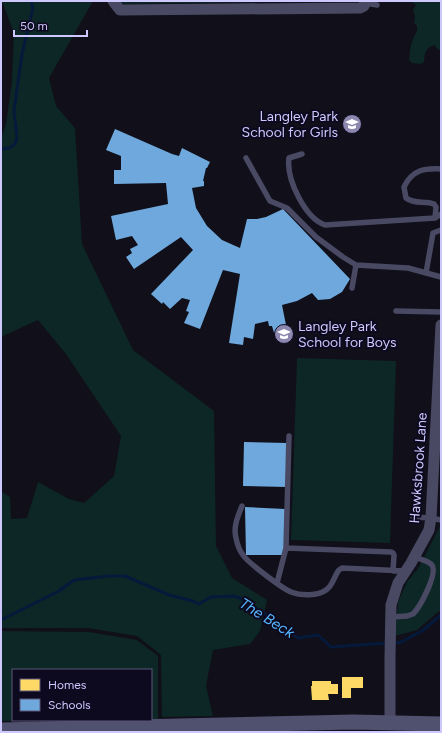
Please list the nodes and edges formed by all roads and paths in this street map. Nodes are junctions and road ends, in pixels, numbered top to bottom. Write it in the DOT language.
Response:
graph roads {
  1 [pos="113,1"];
  2 [pos="370,3"];
  3 [pos="302,154"];
  4 [pos="246,158"];
  5 [pos="441,168"];
  6 [pos="441,214"];
  7 [pos="435,218"];
  8 [pos="441,230"];
  9 [pos="356,265"];
  10 [pos="426,273"];
  11 [pos="441,277"];
  12 [pos="352,288"];
  13 [pos="396,311"];
  14 [pos="441,312"];
  15 [pos="441,325"];
  16 [pos="289,436"];
  17 [pos="242,506"];
  18 [pos="413,517"];
  19 [pos="436,519"];
  20 [pos="286,548"];
  21 [pos="414,557"];
  22 [pos="393,571"];
  23 [pos="405,572"];
  24 [pos="277,583"];
  25 [pos="391,617"];
  26 [pos="390,723"];
  27 [pos="441,724"];
  28 [pos="373,727"];
  29 [pos="1,730"];
  30 [pos="165,730"];
  31 [pos="36,731"];
  1 -- 2 [label="street"];
  3 -- 7 [label="lane"];
  4 -- 9 [label="lane"];
  5 -- 7 [label="lane"];
  6 -- 7 [label="lane"];
  8 -- 10 [label="lane"];
  9 -- 10 [label="lane"];
  9 -- 12 [label="lane"];
  10 -- 11 [label="lane"];
  13 -- 14 [label="lane"];
  15 -- 19 [label="street, Hawksbrook Lane"];
  16 -- 20 [label="lane"];
  17 -- 24 [label="lane"];
  18 -- 19 [label="lane"];
  19 -- 21 [label="street, Hawksbrook Lane"];
  20 -- 22 [label="lane"];
  20 -- 24 [label="lane"];
  21 -- 23 [label="street, Hawksbrook Lane"];
  21 -- 25 [label="lane"];
  22 -- 23 [label="lane"];
  22 -- 24 [label="lane"];
  23 -- 25 [label="street, Hawksbrook Lane"];
  25 -- 26 [label="street, Hawksbrook Lane"];
  26 -- 27 [label="main road"];
  26 -- 28 [label="main road"];
  28 -- 30 [label="main road"];
  29 -- 31 [label="main road"];
  30 -- 31 [label="main road"];
}
